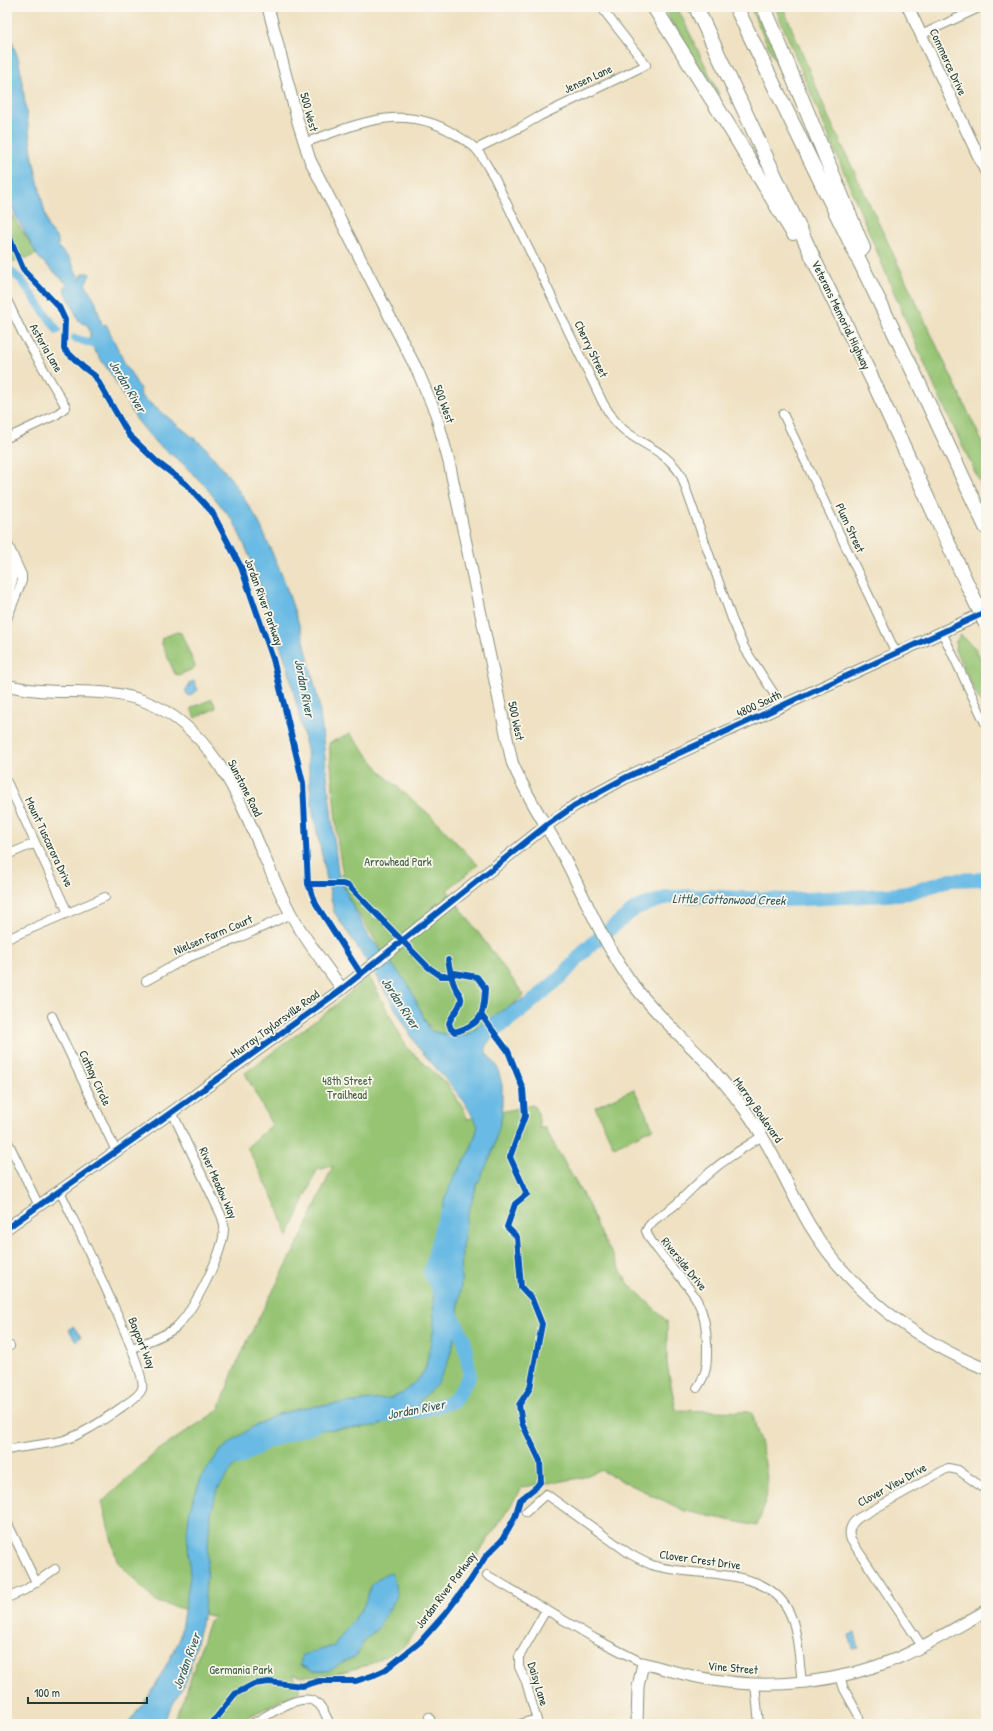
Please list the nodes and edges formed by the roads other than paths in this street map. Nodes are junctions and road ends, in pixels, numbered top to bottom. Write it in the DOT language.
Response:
graph roads {
  1 [pos="268,7"];
  2 [pos="601,7"];
  3 [pos="654,7"];
  4 [pos="696,7"];
  5 [pos="736,7"];
  6 [pos="764,7"];
  7 [pos="908,7"];
  8 [pos="981,7"];
  9 [pos="921,35"];
  10 [pos="304,143"];
  11 [pos="476,149"];
  12 [pos="986,172"];
  13 [pos="816,264"];
  14 [pos="7,300"];
  15 [pos="914,373"];
  16 [pos="783,414"];
  17 [pos="7,438"];
  18 [pos="986,527"];
  19 [pos="7,542"];
  20 [pos="7,560"];
  21 [pos="7,598"];
  22 [pos="986,612"];
  23 [pos="7,619"];
  24 [pos="986,624"];
  25 [pos="942,632"];
  26 [pos="896,653"];
  27 [pos="7,685"];
  28 [pos="782,706"];
  29 [pos="986,725"];
  30 [pos="7,782"];
  31 [pos="547,825"];
  32 [pos="35,843"];
  33 [pos="7,855"];
  34 [pos="106,897"];
  35 [pos="68,913"];
  36 [pos="291,914"];
  37 [pos="7,939"];
  38 [pos="146,981"];
  39 [pos="342,988"];
  40 [pos="52,1016"];
  41 [pos="172,1112"];
  42 [pos="762,1136"];
  43 [pos="7,1140"];
  44 [pos="116,1150"];
  45 [pos="60,1191"];
  46 [pos="39,1206"];
  47 [pos="7,1228"];
  48 [pos="133,1348"];
  49 [pos="986,1369"];
  50 [pos="698,1388"];
  51 [pos="7,1450"];
  52 [pos="986,1490"];
  53 [pos="526,1512"];
  54 [pos="7,1522"];
  55 [pos="55,1569"];
  56 [pos="487,1575"];
  57 [pos="36,1582"];
  58 [pos="7,1598"];
  59 [pos="546,1610"];
  60 [pos="986,1611"];
  61 [pos="922,1646"];
  62 [pos="643,1663"];
  63 [pos="840,1676"];
  64 [pos="802,1682"];
  65 [pos="755,1684"];
  66 [pos="537,1721"];
  67 [pos="252,1724"];
  68 [pos="330,1724"];
  69 [pos="520,1724"];
  70 [pos="637,1724"];
  71 [pos="759,1724"];
  72 [pos="861,1724"];
  1 -- 10 [label="street, 500 West"];
  2 -- 11 [label="street, Jensen Lane"];
  3 -- 13 [label="highway"];
  4 -- 13 [label="highway, Veterans Memorial Highway"];
  5 -- 15 [label="highway"];
  6 -- 15 [label="highway"];
  7 -- 9 [label="street, Commerce Drive"];
  8 -- 9 [label="street"];
  9 -- 12 [label="street, Commerce Drive"];
  10 -- 11 [label="street, Cherry Street"];
  10 -- 31 [label="street, 500 West"];
  11 -- 28 [label="street, Cherry Street"];
  13 -- 24 [label="highway, Veterans Memorial Highway, bridge"];
  14 -- 17 [label="street, Astoria Lane"];
  15 -- 18 [label="highway"];
  16 -- 26 [label="street, Plum Street"];
  19 -- 23 [label="street"];
  20 -- 21 [label="street"];
  22 -- 25 [label="street, 4800 South"];
  25 -- 26 [label="street, 4800 South"];
  25 -- 29 [label="street"];
  26 -- 28 [label="street, 4800 South"];
  27 -- 36 [label="street, Sunstone Road"];
  28 -- 31 [label="street, 4800 South"];
  30 -- 32 [label="street, Mount Tuscarora Drive"];
  31 -- 39 [label="street, Murray Taylorsville Road"];
  31 -- 42 [label="street, Murray Boulevard"];
  32 -- 33 [label="street"];
  32 -- 35 [label="street, Mount Tuscarora Drive"];
  34 -- 35 [label="street"];
  35 -- 37 [label="street"];
  36 -- 38 [label="street, Nielsen Farm Court"];
  36 -- 39 [label="street, Sunstone Road"];
  39 -- 41 [label="street, Murray Taylorsville Road"];
  40 -- 44 [label="street, Cathay Circle"];
  41 -- 44 [label="street, Murray Taylorsville Road"];
  41 -- 48 [label="street, River Meadow Way"];
  42 -- 49 [label="street, Murray Boulevard"];
  42 -- 50 [label="street, Riverside Drive"];
  43 -- 46 [label="street"];
  44 -- 45 [label="street, Murray Taylorsville Road"];
  45 -- 46 [label="street, Murray Taylorsville Road"];
  45 -- 48 [label="street, Bayport Way"];
  46 -- 47 [label="street, Murray Taylorsville Road"];
  48 -- 51 [label="street, Bayport Way"];
  52 -- 61 [label="street, Clover View Drive"];
  53 -- 64 [label="street, Clover Crest Drive"];
  54 -- 57 [label="street"];
  55 -- 57 [label="street"];
  56 -- 59 [label="street, Vine Street"];
  57 -- 58 [label="street"];
  59 -- 62 [label="street, Vine Street"];
  59 -- 66 [label="street, Daisy Lane"];
  60 -- 61 [label="street, Vine Street"];
  61 -- 63 [label="street, Vine Street"];
  62 -- 65 [label="street, Vine Street"];
  62 -- 70 [label="street"];
  63 -- 64 [label="street, Vine Street"];
  63 -- 72 [label="street"];
  64 -- 65 [label="street, Vine Street"];
  65 -- 71 [label="street"];
  66 -- 69 [label="street"];
  67 -- 68 [label="street"];
}
